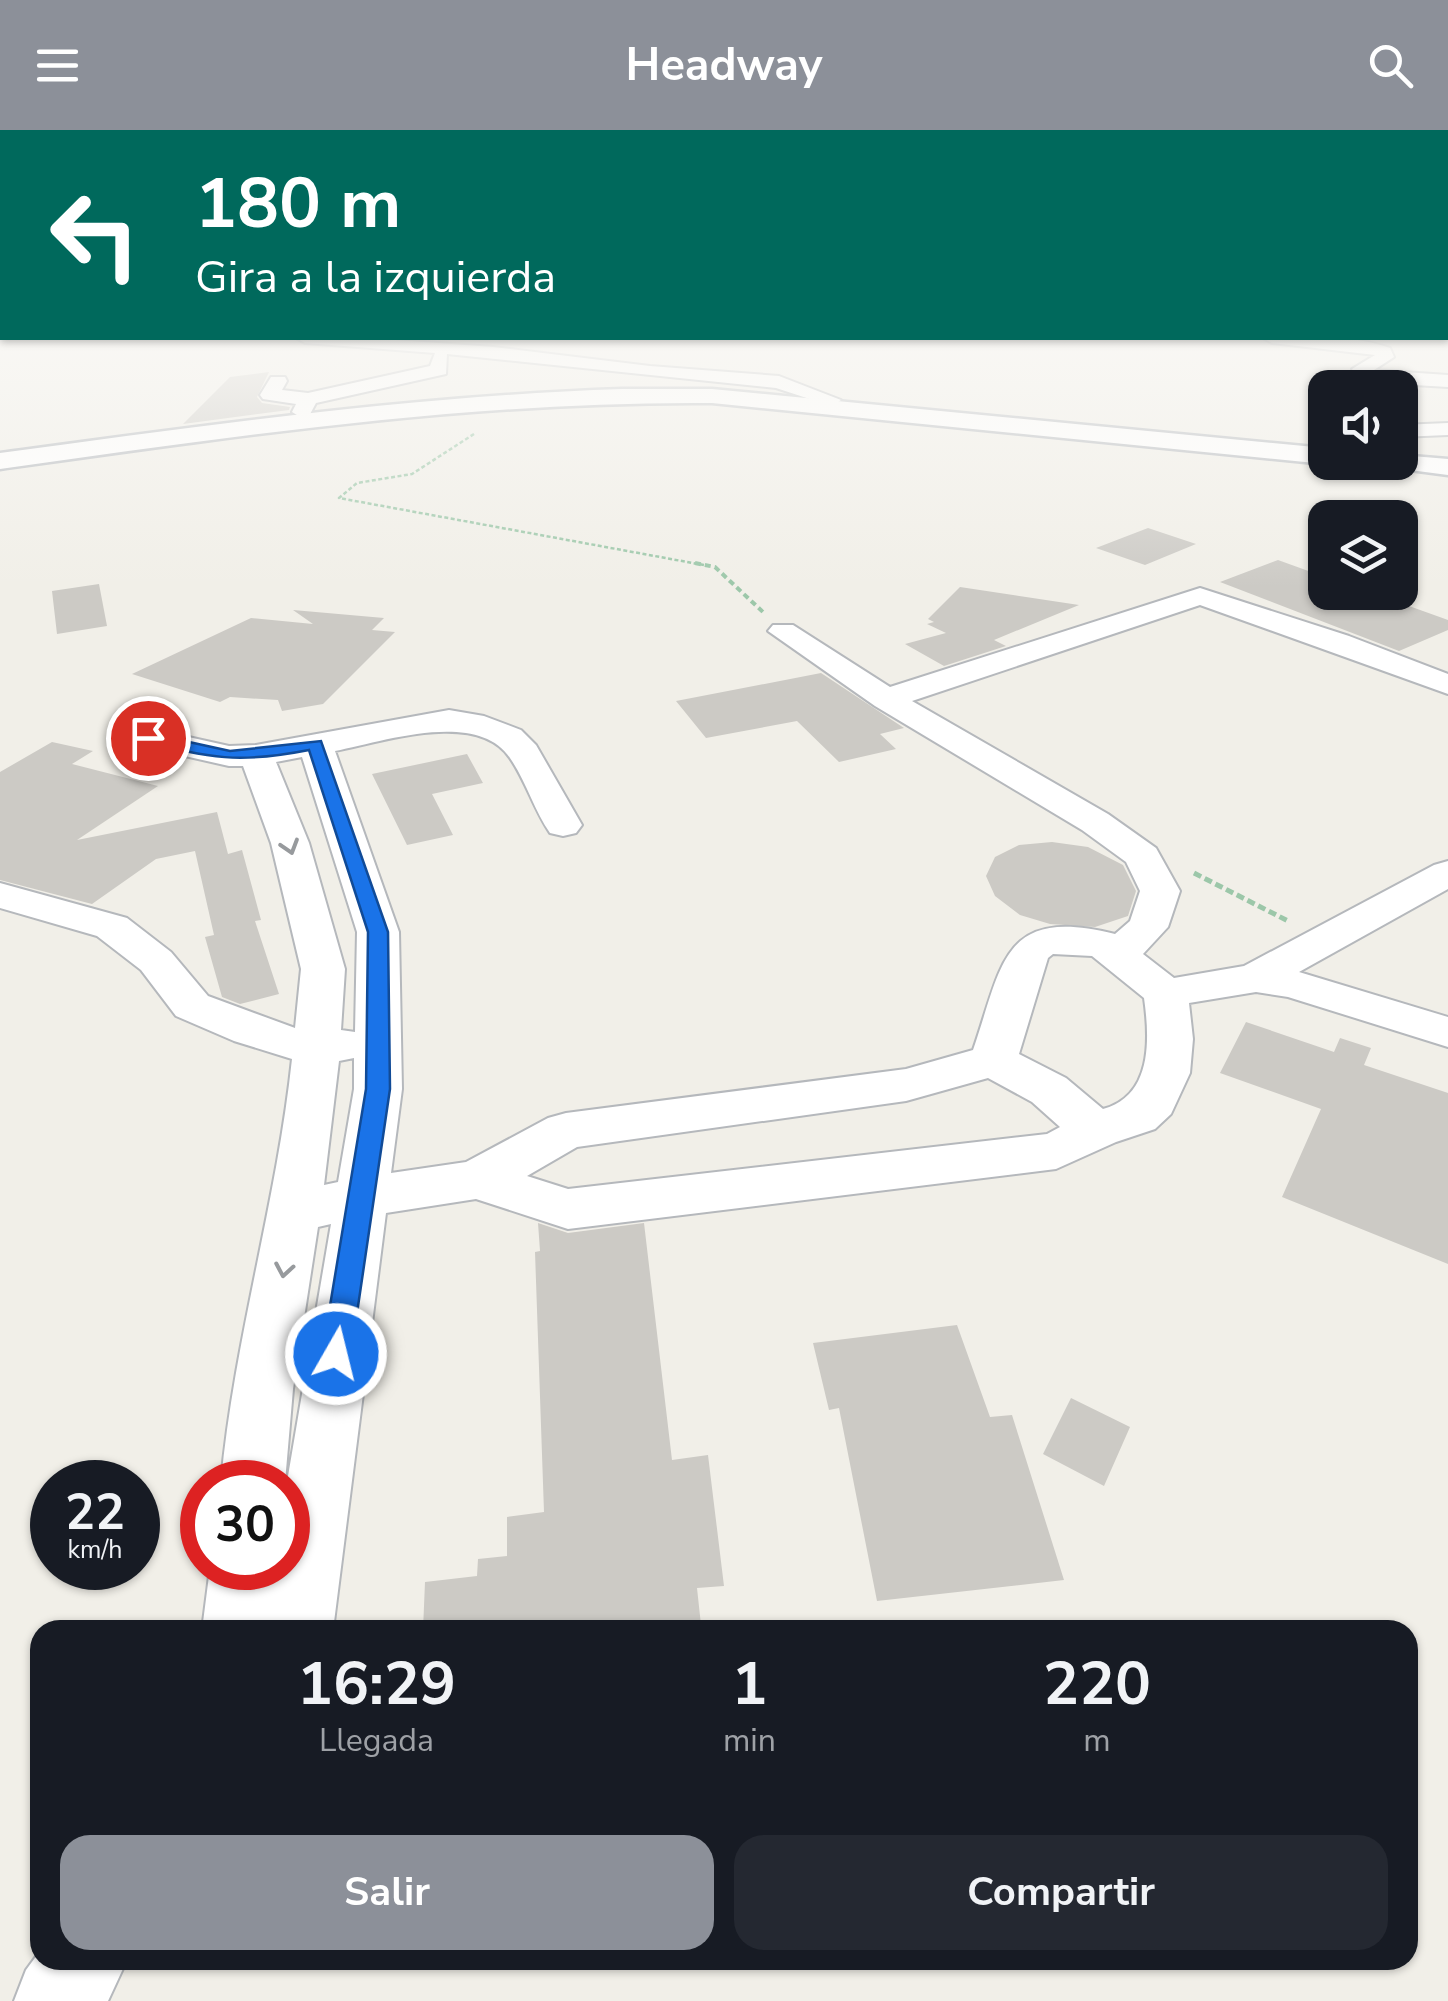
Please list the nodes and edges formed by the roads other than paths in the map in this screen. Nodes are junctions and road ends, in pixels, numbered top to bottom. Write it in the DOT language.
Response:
graph roads {
  1 [pos="263,412"];
  2 [pos="374,412"];
  3 [pos="879,412"];
  4 [pos="963,412"];
  5 [pos="1448,429"];
  6 [pos="1418,430"];
  7 [pos="1308,444"];
  8 [pos="0,452"];
  9 [pos="1308,454"];
  10 [pos="1418,455"];
  11 [pos="1448,458"];
  12 [pos="0,461"];
  13 [pos="1418,465"];
  14 [pos="1448,468"];
  15 [pos="783,632"];
  16 [pos="1448,685"];
  17 [pos="886,699"];
  18 [pos="148,738"];
  19 [pos="315,744"];
  20 [pos="256,756"];
  21 [pos="563,825"];
  22 [pos="1448,873"];
  23 [pos="0,896"];
  24 [pos="1119,954"];
  25 [pos="1256,978"];
  26 [pos="1165,993"];
  27 [pos="1448,1032"];
  28 [pos="378,1039"];
  29 [pos="316,1050"];
  30 [pos="992,1060"];
  31 [pos="1095,1130"];
  32 [pos="477,1180"];
  33 [pos="359,1197"];
  34 [pos="293,1213"];
  35 [pos="256,1460"];
  36 [pos="242,1590"];
  37 [pos="239,1620"];
  38 [pos="298,1620"];
  39 [pos="78,1970"];
  40 [pos="57,2001"];
  1 -- 8 [label="main road"];
  2 -- 12 [label="main road"];
  3 -- 9 [label="main road"];
  4 -- 7 [label="main road"];
  5 -- 6 [label="street"];
  10 -- 11 [label="main road"];
  13 -- 14 [label="main road"];
  15 -- 17 [label="street"];
  16 -- 17 [label="street"];
  17 -- 24 [label="street"];
  18 -- 20 [label="street"];
  19 -- 20 [label="street"];
  19 -- 21 [label="street"];
  19 -- 28 [label="street"];
  20 -- 29 [label="street, one-way"];
  22 -- 25 [label="street"];
  23 -- 29 [label="street"];
  24 -- 26 [label="street"];
  24 -- 30 [label="street"];
  25 -- 26 [label="street"];
  25 -- 27 [label="street"];
  26 -- 31 [label="street"];
  28 -- 29 [label="street"];
  28 -- 33 [label="street"];
  29 -- 34 [label="street"];
  30 -- 31 [label="street"];
  30 -- 32 [label="street"];
  31 -- 32 [label="street"];
  32 -- 33 [label="street"];
  33 -- 34 [label="street"];
  33 -- 38 [label="street"];
  34 -- 35 [label="street, one-way"];
  36 -- 37 [label="street"];
  39 -- 40 [label="street"];
}
